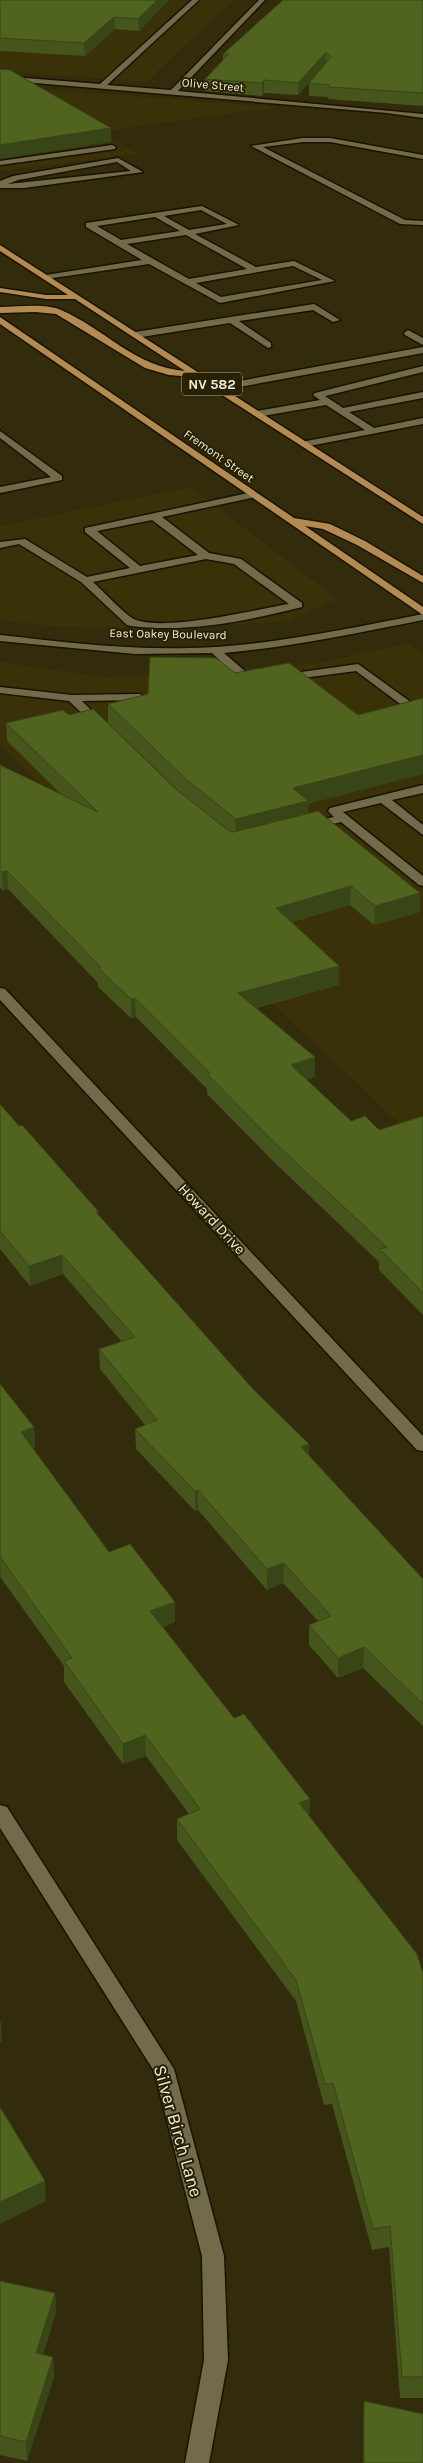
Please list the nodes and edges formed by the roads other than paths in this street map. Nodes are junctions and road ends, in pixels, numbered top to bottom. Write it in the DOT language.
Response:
graph roads {
  1 [pos="196,0"];
  2 [pos="262,0"];
  3 [pos="0,78"];
  4 [pos="102,86"];
  5 [pos="172,93"];
  6 [pos="303,96"];
  7 [pos="297,103"];
  8 [pos="423,116"];
  9 [pos="112,147"];
  10 [pos="423,157"];
  11 [pos="0,163"];
  12 [pos="72,167"];
  13 [pos="92,178"];
  14 [pos="0,185"];
  15 [pos="156,215"];
  16 [pos="403,222"];
  17 [pos="423,223"];
  18 [pos="188,232"];
  19 [pos="423,233"];
  20 [pos="120,243"];
  21 [pos="0,247"];
  22 [pos="150,261"];
  23 [pos="255,270"];
  24 [pos="46,277"];
  25 [pos="189,282"];
  26 [pos="0,290"];
  27 [pos="77,297"];
  28 [pos="0,310"];
  29 [pos="0,320"];
  30 [pos="232,320"];
  31 [pos="336,320"];
  32 [pos="408,333"];
  33 [pos="135,335"];
  34 [pos="423,342"];
  35 [pos="268,345"];
  36 [pos="423,350"];
  37 [pos="423,369"];
  38 [pos="196,374"];
  39 [pos="218,388"];
  40 [pos="423,395"];
  41 [pos="326,402"];
  42 [pos="341,411"];
  43 [pos="257,414"];
  44 [pos="423,420"];
  45 [pos="373,430"];
  46 [pos="0,434"];
  47 [pos="304,444"];
  48 [pos="0,490"];
  49 [pos="253,495"];
  50 [pos="152,515"];
  51 [pos="289,520"];
  52 [pos="423,521"];
  53 [pos="0,545"];
  54 [pos="206,556"];
  55 [pos="138,569"];
  56 [pos="85,580"];
  57 [pos="423,580"];
  58 [pos="423,612"];
  59 [pos="423,617"];
  60 [pos="0,638"];
  61 [pos="215,650"];
  62 [pos="0,690"];
  63 [pos="140,697"];
  64 [pos="72,698"];
  65 [pos="415,710"];
  66 [pos="107,731"];
  67 [pos="423,789"];
  68 [pos="384,799"];
  69 [pos="343,818"];
  70 [pos="297,830"];
  71 [pos="423,830"];
  72 [pos="423,882"];
  73 [pos="0,992"];
  74 [pos="423,1446"];
  75 [pos="0,1812"];
  76 [pos="197,2463"];
  1 -- 4 [label="street"];
  2 -- 5 [label="street"];
  3 -- 4 [label="street, Olive Street"];
  4 -- 5 [label="street, Olive Street"];
  5 -- 7 [label="street, Olive Street"];
  6 -- 7 [label="street"];
  7 -- 8 [label="street, Olive Street"];
  9 -- 11 [label="street"];
  10 -- 16 [label="street"];
  12 -- 13 [label="street"];
  12 -- 13 [label="street"];
  12 -- 14 [label="street"];
  13 -- 14 [label="street"];
  15 -- 18 [label="street"];
  15 -- 18 [label="street"];
  15 -- 20 [label="street"];
  16 -- 17 [label="street"];
  16 -- 19 [label="street"];
  18 -- 20 [label="street"];
  18 -- 23 [label="street"];
  20 -- 22 [label="street"];
  21 -- 24 [label="main road, NV 582"];
  22 -- 24 [label="street"];
  22 -- 25 [label="street"];
  23 -- 25 [label="street"];
  23 -- 25 [label="street"];
  24 -- 27 [label="main road, NV 582"];
  26 -- 27 [label="main road"];
  27 -- 33 [label="main road, NV 582"];
  28 -- 38 [label="main road"];
  29 -- 49 [label="main road, Fremont Street"];
  30 -- 31 [label="street"];
  30 -- 33 [label="street"];
  30 -- 35 [label="street"];
  32 -- 34 [label="street"];
  33 -- 38 [label="main road, NV 582"];
  36 -- 39 [label="street"];
  37 -- 41 [label="street"];
  38 -- 39 [label="main road, NV 582"];
  39 -- 43 [label="main road, NV 582"];
  40 -- 42 [label="street"];
  41 -- 42 [label="street"];
  41 -- 43 [label="street"];
  42 -- 45 [label="street"];
  43 -- 47 [label="main road, NV 582"];
  44 -- 45 [label="street"];
  45 -- 47 [label="street"];
  46 -- 48 [label="street"];
  47 -- 52 [label="main road, NV 582"];
  49 -- 50 [label="street"];
  49 -- 51 [label="main road, Fremont Street"];
  50 -- 54 [label="street"];
  50 -- 55 [label="street"];
  51 -- 57 [label="main road"];
  51 -- 58 [label="main road, Fremont Street"];
  53 -- 56 [label="street"];
  54 -- 55 [label="street"];
  54 -- 56 [label="street"];
  55 -- 56 [label="street"];
  59 -- 61 [label="street, East Oakey Boulevard"];
  60 -- 61 [label="street, East Oakey Boulevard"];
  61 -- 65 [label="street"];
  62 -- 64 [label="street"];
  63 -- 64 [label="street"];
  64 -- 66 [label="street"];
  67 -- 68 [label="street"];
  68 -- 69 [label="street"];
  68 -- 71 [label="street"];
  69 -- 70 [label="street"];
  69 -- 72 [label="street"];
  73 -- 74 [label="street, Howard Drive"];
  75 -- 76 [label="street, Silver Birch Lane"];
}
